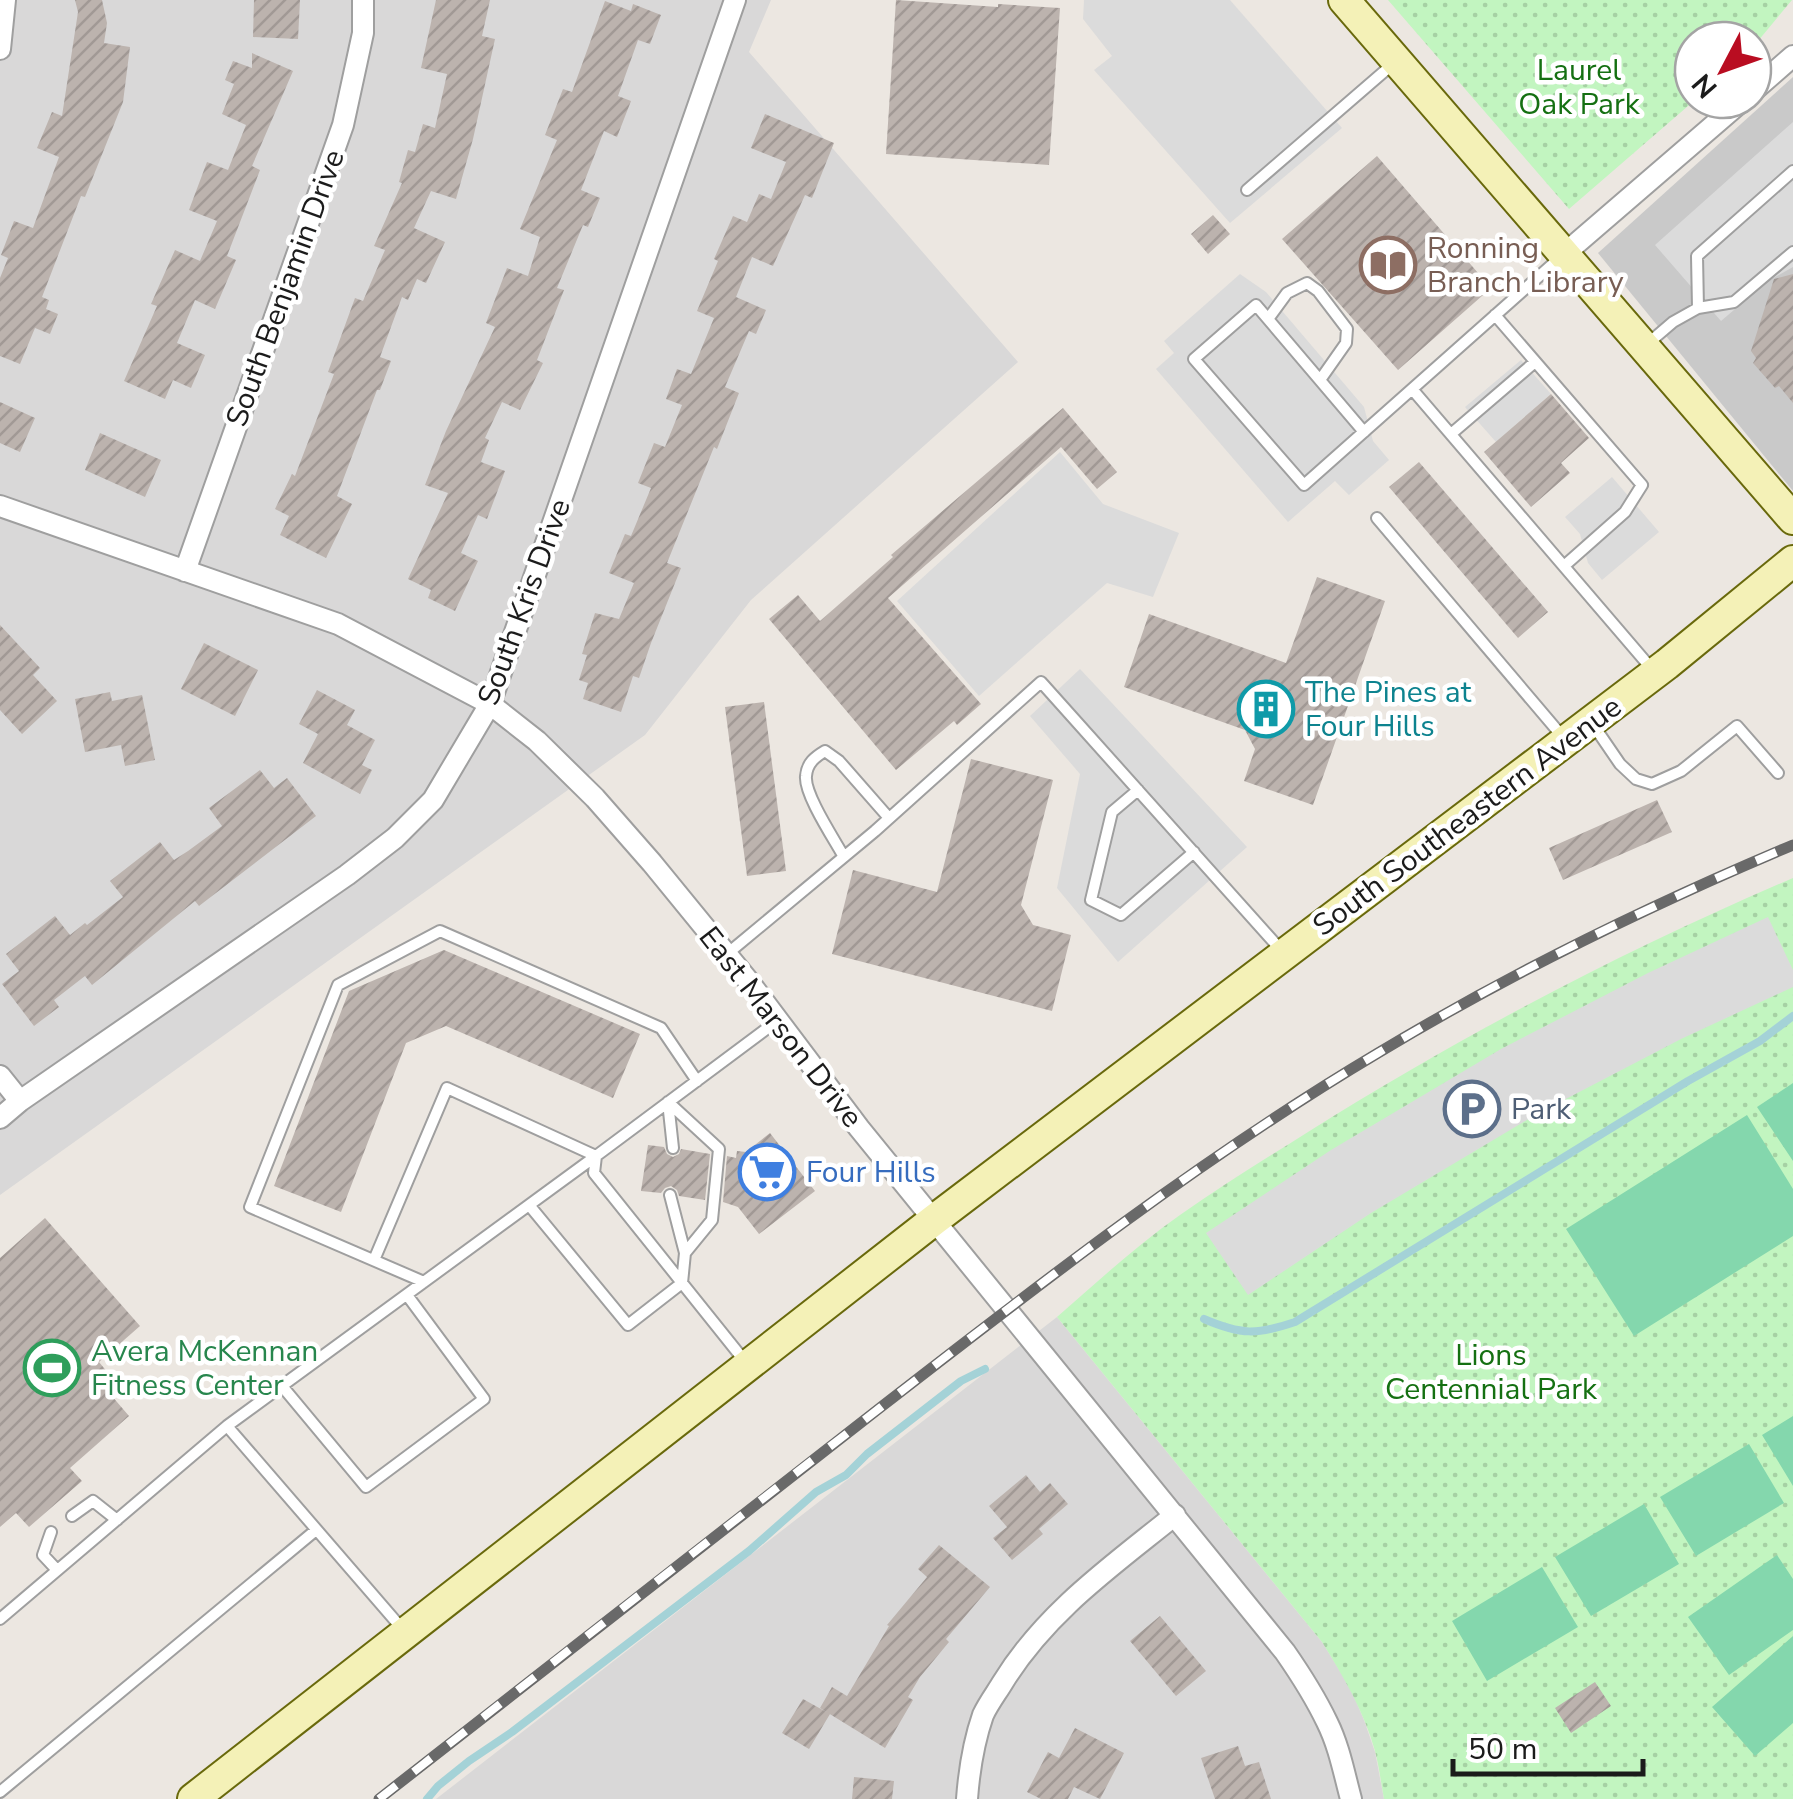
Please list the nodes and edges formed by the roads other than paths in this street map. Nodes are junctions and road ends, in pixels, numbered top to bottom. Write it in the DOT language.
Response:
graph roads {
  1 [pos="5,0"];
  2 [pos="363,0"];
  3 [pos="734,0"];
  4 [pos="1344,0"];
  5 [pos="0,49"];
  6 [pos="1793,56"];
  7 [pos="1396,61"];
  8 [pos="1773,74"];
  9 [pos="1720,120"];
  10 [pos="1793,170"];
  11 [pos="1247,190"];
  12 [pos="1793,252"];
  13 [pos="1563,254"];
  14 [pos="1698,308"];
  15 [pos="1495,316"];
  16 [pos="1268,320"];
  17 [pos="1644,347"];
  18 [pos="1535,362"];
  19 [pos="1320,380"];
  20 [pos="1412,388"];
  21 [pos="1364,432"];
  22 [pos="1451,434"];
  23 [pos="0,506"];
  24 [pos="1378,518"];
  25 [pos="1793,519"];
  26 [pos="1793,561"];
  27 [pos="1564,566"];
  28 [pos="185,571"];
  29 [pos="1655,673"];
  30 [pos="490,704"];
  31 [pos="1591,722"];
  32 [pos="1566,740"];
  33 [pos="1778,773"];
  34 [pos="1138,790"];
  35 [pos="889,818"];
  36 [pos="1194,852"];
  37 [pos="844,857"];
  38 [pos="727,954"];
  39 [pos="1285,954"];
  40 [pos="778,1020"];
  41 [pos="0,1076"];
  42 [pos="696,1081"];
  43 [pos="20,1101"];
  44 [pos="668,1102"];
  45 [pos="0,1118"];
  46 [pos="673,1148"];
  47 [pos="596,1156"];
  48 [pos="670,1195"];
  49 [pos="530,1205"];
  50 [pos="934,1220"];
  51 [pos="684,1253"];
  52 [pos="374,1260"];
  53 [pos="424,1282"];
  54 [pos="682,1283"];
  55 [pos="406,1295"];
  56 [pos="748,1365"];
  57 [pos="282,1386"];
  58 [pos="227,1426"];
  59 [pos="1175,1515"];
  60 [pos="72,1516"];
  61 [pos="117,1520"];
  62 [pos="316,1530"];
  63 [pos="52,1532"];
  64 [pos="58,1570"];
  65 [pos="0,1619"];
  66 [pos="405,1633"];
  67 [pos="0,1792"];
  68 [pos="193,1799"];
  69 [pos="967,1799"];
  70 [pos="1350,1799"];
  1 -- 5 [label="street"];
  2 -- 28 [label="street, South Benjamin Drive"];
  3 -- 30 [label="street, South Kris Drive"];
  4 -- 7 [label="main road"];
  6 -- 8 [label="street"];
  7 -- 11 [label="lane"];
  7 -- 13 [label="main road"];
  9 -- 13 [label="street"];
  10 -- 14 [label="lane"];
  12 -- 14 [label="lane"];
  13 -- 15 [label="lane"];
  13 -- 17 [label="main road"];
  14 -- 17 [label="lane"];
  15 -- 18 [label="lane"];
  15 -- 20 [label="lane"];
  16 -- 19 [label="lane"];
  16 -- 19 [label="lane"];
  16 -- 21 [label="lane"];
  17 -- 25 [label="main road"];
  18 -- 22 [label="lane"];
  18 -- 27 [label="lane"];
  19 -- 21 [label="lane"];
  20 -- 21 [label="lane"];
  20 -- 22 [label="lane"];
  22 -- 27 [label="lane"];
  23 -- 28 [label="street, East Marson Drive"];
  24 -- 32 [label="lane"];
  26 -- 29 [label="main road, South Southeastern Avenue"];
  27 -- 29 [label="lane"];
  28 -- 30 [label="street, East Marson Drive"];
  29 -- 31 [label="main road, South Southeastern Avenue"];
  30 -- 38 [label="street, East Marson Drive"];
  30 -- 43 [label="street, South Kris Drive"];
  31 -- 32 [label="main road, South Southeastern Avenue"];
  31 -- 33 [label="lane"];
  32 -- 39 [label="main road, South Southeastern Avenue"];
  34 -- 35 [label="lane"];
  34 -- 36 [label="lane"];
  34 -- 36 [label="lane"];
  35 -- 37 [label="lane"];
  35 -- 37 [label="lane"];
  36 -- 39 [label="lane"];
  37 -- 38 [label="lane"];
  38 -- 40 [label="street, East Marson Drive"];
  39 -- 50 [label="main road, South Southeastern Avenue"];
  40 -- 42 [label="lane"];
  40 -- 50 [label="street, East Marson Drive"];
  41 -- 43 [label="street"];
  42 -- 44 [label="lane"];
  42 -- 52 [label="lane"];
  43 -- 45 [label="street, South Kris Drive"];
  44 -- 46 [label="lane"];
  44 -- 47 [label="lane"];
  44 -- 51 [label="lane"];
  47 -- 49 [label="lane"];
  47 -- 52 [label="lane"];
  47 -- 54 [label="lane"];
  48 -- 51 [label="lane"];
  49 -- 53 [label="lane"];
  49 -- 54 [label="lane"];
  50 -- 56 [label="main road, South Southeastern Avenue"];
  50 -- 59 [label="street, East Marson Drive"];
  51 -- 54 [label="lane"];
  52 -- 53 [label="lane"];
  53 -- 55 [label="lane"];
  54 -- 56 [label="lane"];
  55 -- 57 [label="lane"];
  55 -- 57 [label="lane"];
  56 -- 66 [label="main road, South Southeastern Avenue"];
  57 -- 58 [label="lane"];
  58 -- 61 [label="lane"];
  58 -- 62 [label="lane"];
  59 -- 69 [label="street"];
  59 -- 70 [label="street, East Marson Drive"];
  60 -- 61 [label="lane"];
  61 -- 64 [label="lane"];
  62 -- 66 [label="lane"];
  62 -- 67 [label="lane"];
  63 -- 64 [label="lane"];
  64 -- 65 [label="lane"];
  66 -- 68 [label="main road, South Southeastern Avenue"];
}
